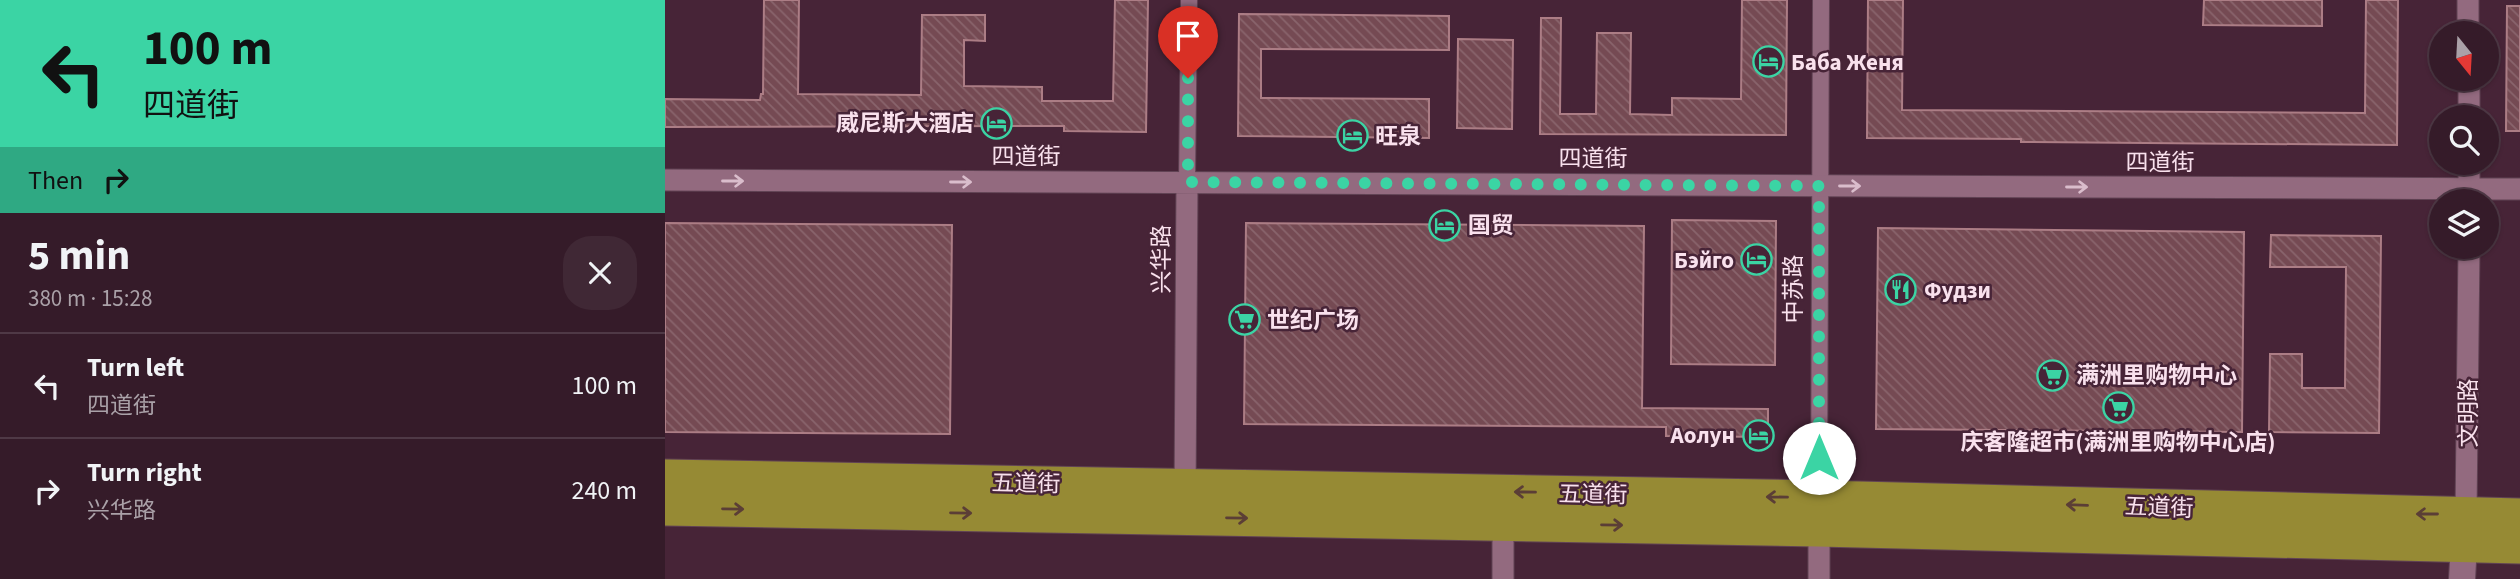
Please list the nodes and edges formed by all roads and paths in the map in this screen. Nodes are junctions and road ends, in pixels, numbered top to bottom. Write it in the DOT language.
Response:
graph roads {
  1 [pos="1189,0"];
  2 [pos="1821,0"];
  3 [pos="2468,0"];
  4 [pos="2468,21"];
  5 [pos="665,180"];
  6 [pos="1188,182"];
  7 [pos="1819,186"];
  8 [pos="2520,190"];
  9 [pos="2499,192"];
  10 [pos="2429,194"];
  11 [pos="2469,259"];
  12 [pos="665,477"];
  13 [pos="1185,501"];
  14 [pos="665,508"];
  15 [pos="1819,513"];
  16 [pos="2520,516"];
  17 [pos="2465,529"];
  18 [pos="1503,542"];
  19 [pos="2520,546"];
  20 [pos="1503,579"];
  21 [pos="1819,579"];
  22 [pos="2462,579"];
  1 -- 6 [label="street, 兴华路"];
  2 -- 7 [label="street, 中苏路"];
  3 -- 4 [label="street"];
  5 -- 6 [label="street, 四道街, one-way"];
  6 -- 7 [label="street, 四道街"];
  6 -- 13 [label="street, 兴华路"];
  7 -- 10 [label="street, 四道街, one-way"];
  7 -- 15 [label="street, 中苏路"];
  8 -- 9 [label="street, 四道街"];
  11 -- 17 [label="street, 文明路"];
  12 -- 13 [label="highway, 五道街"];
  14 -- 13 [label="highway, 五道街, one-way"];
  13 -- 15 [label="highway, 五道街"];
  15 -- 17 [label="highway, 五道街"];
  15 -- 21 [label="street, 中苏路"];
  16 -- 17 [label="highway, 五道街"];
  17 -- 19 [label="highway, 五道街"];
  17 -- 22 [label="street, 文明路"];
  18 -- 20 [label="street"];
}
